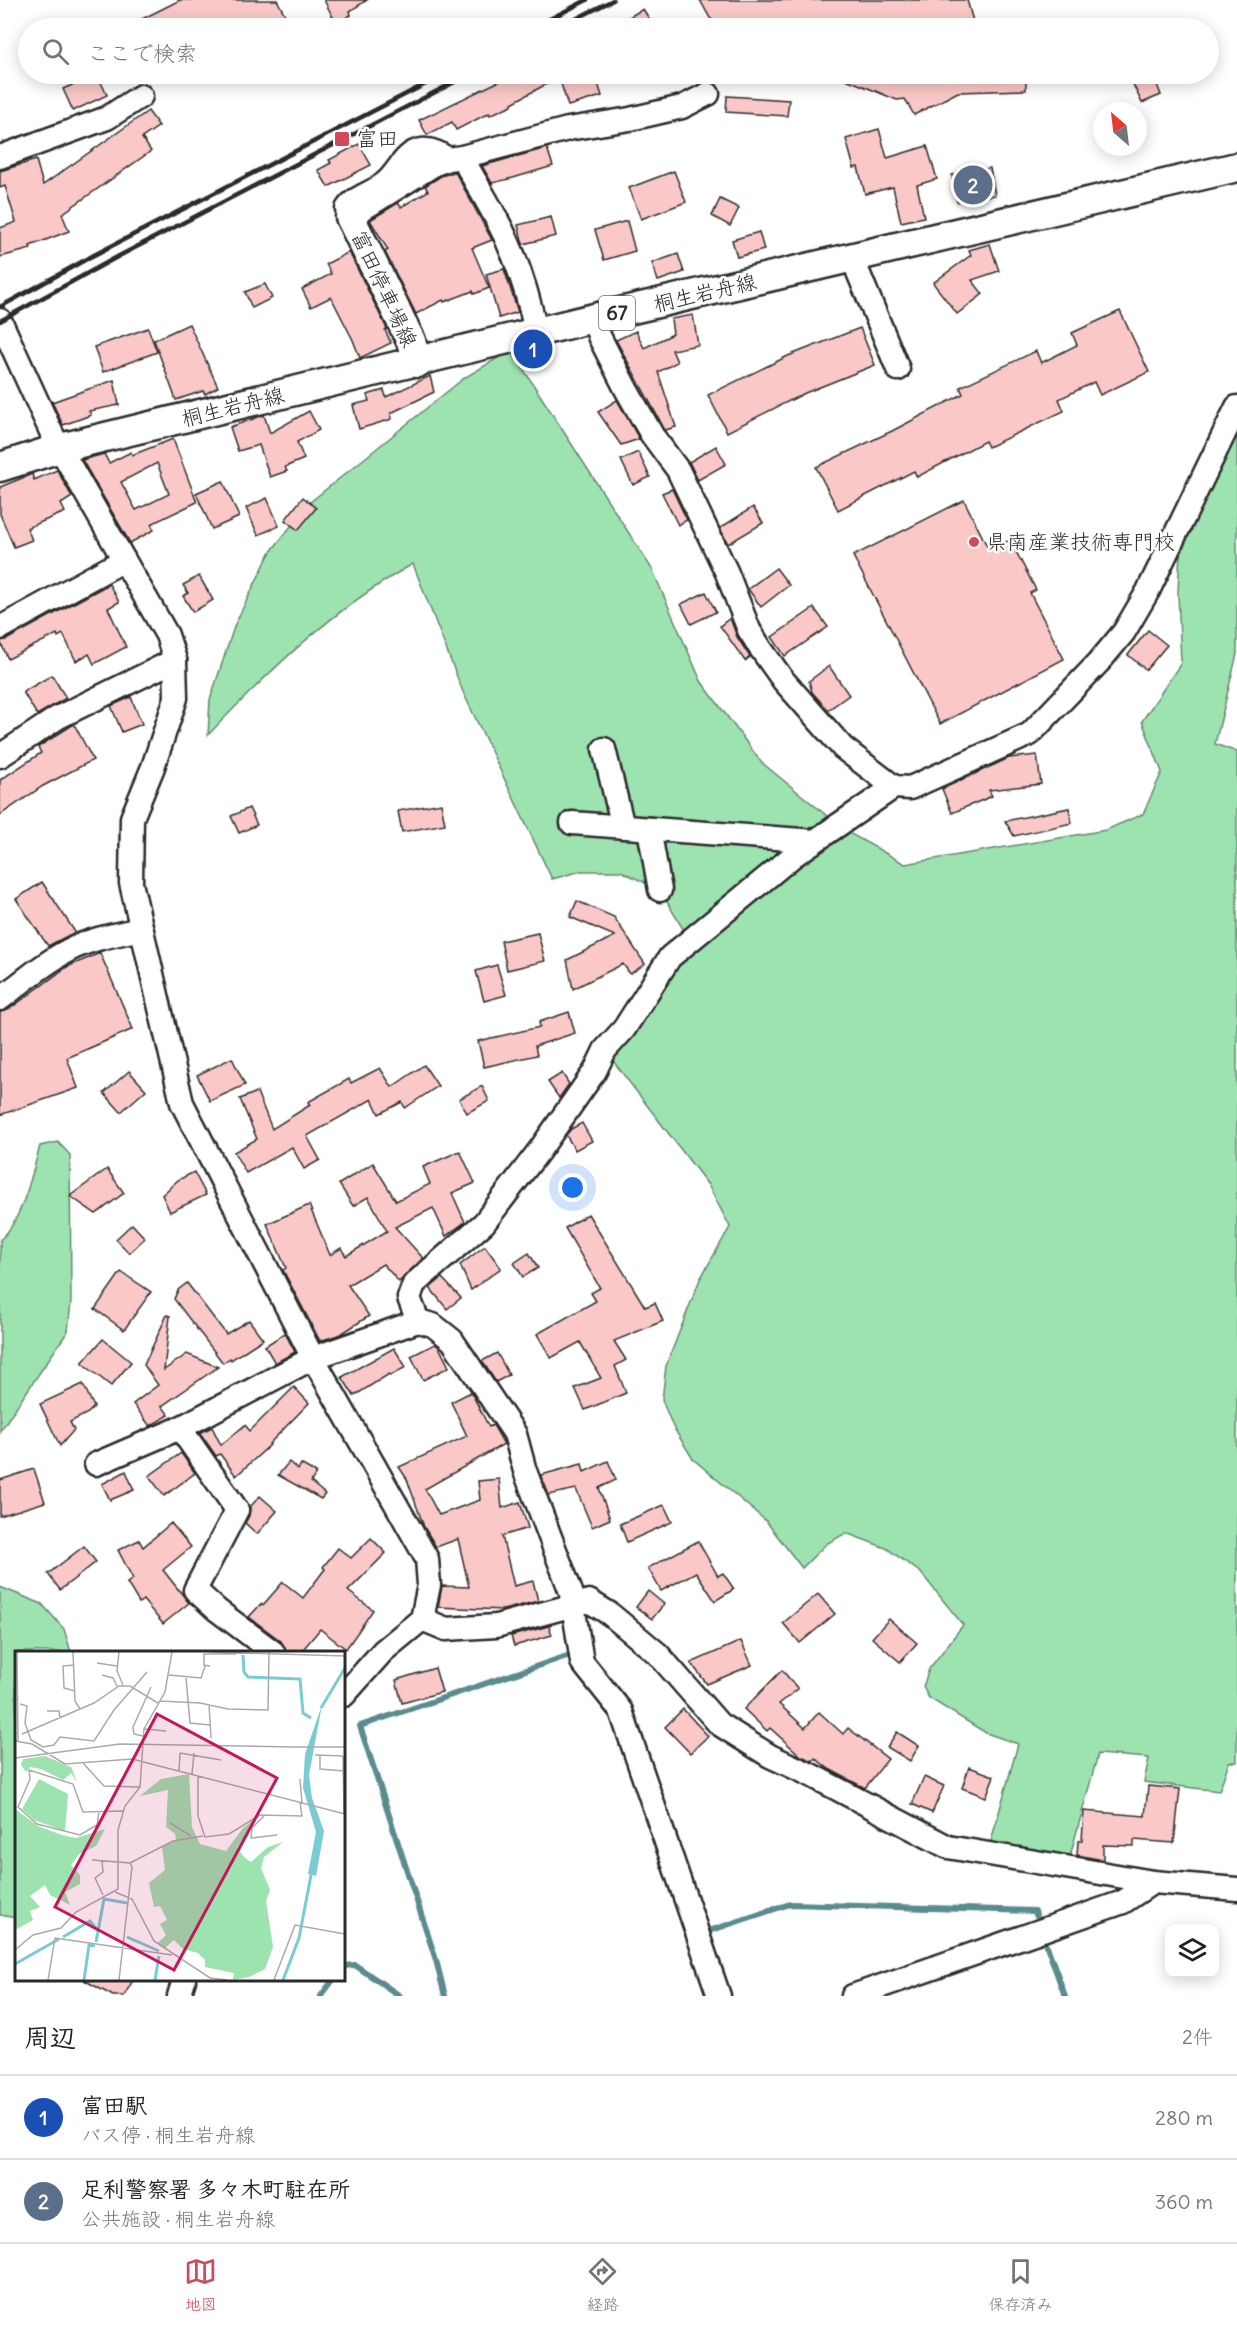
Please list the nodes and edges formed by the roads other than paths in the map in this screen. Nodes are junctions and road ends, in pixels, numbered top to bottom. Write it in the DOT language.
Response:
graph roads {
  1 [pos="708,94"];
  2 [pos="141,96"];
  3 [pos="0,157"];
  4 [pos="455,158"];
  5 [pos="1237,167"];
  6 [pos="350,217"];
  7 [pos="857,258"];
  8 [pos="594,318"];
  9 [pos="0,320"];
  10 [pos="536,332"];
  11 [pos="417,363"];
  12 [pos="898,369"];
  13 [pos="1237,407"];
  14 [pos="60,448"];
  15 [pos="0,467"];
  16 [pos="124,560"];
  17 [pos="0,628"];
  18 [pos="176,660"];
  19 [pos="604,749"];
  20 [pos="0,756"];
  21 [pos="894,787"];
  22 [pos="572,823"];
  23 [pos="623,827"];
  24 [pos="649,829"];
  25 [pos="815,841"];
  26 [pos="660,890"];
  27 [pos="141,929"];
  28 [pos="0,999"];
  29 [pos="418,1321"];
  30 [pos="314,1358"];
  31 [pos="180,1428"];
  32 [pos="96,1464"];
  33 [pos="572,1606"];
  34 [pos="422,1618"];
  35 [pos="270,1651"];
  36 [pos="345,1694"];
  37 [pos="1153,1882"];
  38 [pos="1237,1889"];
  39 [pos="184,1981"];
  40 [pos="179,1996"];
  41 [pos="719,1996"];
  42 [pos="853,1996"];
  1 -- 4 [label="street"];
  2 -- 3 [label="street"];
  4 -- 6 [label="street"];
  4 -- 10 [label="street"];
  5 -- 7 [label="main road, 桐生岩舟線 / 67"];
  6 -- 11 [label="main road, 富田停車場線"];
  7 -- 8 [label="main road, 桐生岩舟線 / 67"];
  7 -- 12 [label="street"];
  8 -- 10 [label="main road, 桐生岩舟線 / 67"];
  8 -- 21 [label="street"];
  9 -- 14 [label="street"];
  10 -- 11 [label="main road, 桐生岩舟線 / 67"];
  11 -- 14 [label="main road, 桐生岩舟線 / 67"];
  13 -- 21 [label="street"];
  14 -- 15 [label="main road, 桐生岩舟線 / 67"];
  14 -- 16 [label="street"];
  16 -- 17 [label="street"];
  16 -- 18 [label="street"];
  18 -- 20 [label="street"];
  18 -- 27 [label="street"];
  19 -- 23 [label="street"];
  21 -- 25 [label="street"];
  22 -- 23 [label="street"];
  23 -- 24 [label="street"];
  24 -- 25 [label="street"];
  24 -- 26 [label="street"];
  25 -- 29 [label="street"];
  27 -- 28 [label="street"];
  27 -- 30 [label="street"];
  29 -- 30 [label="street"];
  29 -- 33 [label="street"];
  30 -- 31 [label="street"];
  30 -- 34 [label="street"];
  31 -- 32 [label="street"];
  31 -- 35 [label="street"];
  33 -- 34 [label="street"];
  33 -- 37 [label="street"];
  33 -- 41 [label="street"];
  34 -- 36 [label="street"];
  37 -- 38 [label="street"];
  37 -- 42 [label="street"];
  39 -- 40 [label="street"];
}
